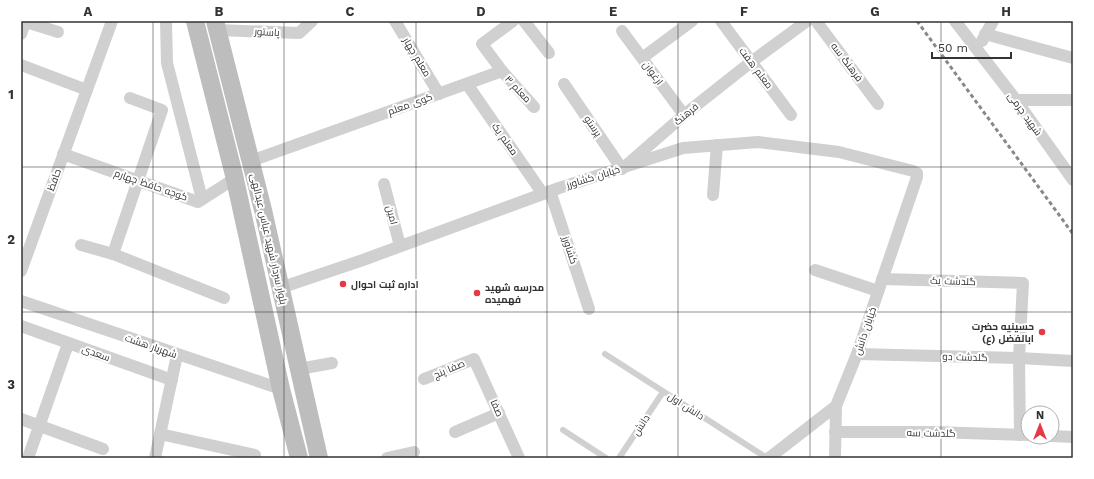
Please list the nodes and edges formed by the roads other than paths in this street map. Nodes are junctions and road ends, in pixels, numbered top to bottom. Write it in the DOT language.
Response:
graph roads {
  1 [pos="24,21"];
  2 [pos="112,21"];
  3 [pos="195,21"];
  4 [pos="312,21"];
  5 [pos="395,21"];
  6 [pos="513,21"];
  7 [pos="524,21"];
  8 [pos="692,21"];
  9 [pos="721,21"];
  10 [pos="807,21"];
  11 [pos="816,21"];
  12 [pos="955,21"];
  13 [pos="993,21"];
  14 [pos="163,22"];
  15 [pos="217,25"];
  16 [pos="266,26"];
  17 [pos="622,31"];
  18 [pos="58,32"];
  19 [pos="21,34"];
  20 [pos="985,34"];
  21 [pos="977,49"];
  22 [pos="549,53"];
  23 [pos="642,58"];
  24 [pos="1073,58"];
  25 [pos="751,62"];
  26 [pos="21,65"];
  27 [pos="502,72"];
  28 [pos="467,84"];
  29 [pos="564,84"];
  30 [pos="87,90"];
  31 [pos="439,94"];
  32 [pos="130,98"];
  33 [pos="1016,100"];
  34 [pos="1073,100"];
  35 [pos="878,104"];
  36 [pos="534,107"];
  37 [pos="684,115"];
  38 [pos="791,115"];
  39 [pos="717,145"];
  40 [pos="63,154"];
  41 [pos="251,161"];
  42 [pos="622,169"];
  43 [pos="917,173"];
  44 [pos="234,179"];
  45 [pos="1073,180"];
  46 [pos="139,181"];
  47 [pos="384,184"];
  48 [pos="547,193"];
  49 [pos="713,195"];
  50 [pos="202,199"];
  51 [pos="81,245"];
  52 [pos="400,246"];
  53 [pos="113,254"];
  54 [pos="815,270"];
  55 [pos="21,271"];
  56 [pos="882,279"];
  57 [pos="280,288"];
  58 [pos="259,291"];
  59 [pos="878,291"];
  60 [pos="224,298"];
  61 [pos="21,301"];
  62 [pos="589,309"];
  63 [pos="21,326"];
  64 [pos="68,344"];
  65 [pos="605,354"];
  66 [pos="858,354"];
  67 [pos="177,355"];
  68 [pos="1019,358"];
  69 [pos="474,359"];
  70 [pos="1073,361"];
  71 [pos="332,363"];
  72 [pos="299,369"];
  73 [pos="424,379"];
  74 [pos="172,380"];
  75 [pos="281,389"];
  76 [pos="663,392"];
  77 [pos="1022,405"];
  78 [pos="836,406"];
  79 [pos="499,413"];
  80 [pos="21,419"];
  81 [pos="40,425"];
  82 [pos="563,430"];
  83 [pos="455,432"];
  84 [pos="835,432"];
  85 [pos="160,434"];
  86 [pos="1020,435"];
  87 [pos="1060,436"];
  88 [pos="1073,437"];
  89 [pos="103,449"];
  90 [pos="414,452"];
  91 [pos="236,455"];
  92 [pos="255,455"];
  93 [pos="28,458"];
  94 [pos="156,458"];
  95 [pos="299,458"];
  96 [pos="319,458"];
  97 [pos="387,458"];
  98 [pos="519,458"];
  99 [pos="606,458"];
  100 [pos="620,458"];
  101 [pos="768,458"];
  102 [pos="835,458"];
  1 -- 18 [label="street"];
  1 -- 19 [label="street"];
  2 -- 30 [label="street, حافظ"];
  3 -- 44 [label="street, بلوار سردار شهید عباس عبدالهی"];
  4 -- 16 [label="street, پاستور"];
  5 -- 31 [label="street, معلم چهار"];
  6 -- 27 [label="street"];
  7 -- 22 [label="street"];
  8 -- 23 [label="street"];
  9 -- 25 [label="street, معلم هفت"];
  10 -- 25 [label="street"];
  11 -- 35 [label="street, فرهنگ سه"];
  12 -- 21 [label="street, شهید چرمی"];
  13 -- 20 [label="street"];
  14 -- 50 [label="street"];
  15 -- 16 [label="street, پاستور"];
  15 -- 41 [label="street, بلوار سردار شهید عباس عبدالهی"];
  17 -- 23 [label="street, ارغوان"];
  20 -- 21 [label="street"];
  20 -- 24 [label="street"];
  21 -- 33 [label="street, شهید چرمی"];
  23 -- 37 [label="street, ارغوان"];
  25 -- 37 [label="street, فرهنگ"];
  25 -- 38 [label="street, معلم هفت"];
  26 -- 30 [label="street"];
  27 -- 28 [label="street, کوی معلم"];
  27 -- 36 [label="street, معلم ۳"];
  28 -- 31 [label="street, کوی معلم"];
  28 -- 48 [label="street, معلم یک"];
  29 -- 42 [label="street, پرستو"];
  30 -- 40 [label="street, حافظ"];
  31 -- 41 [label="street, کوی معلم"];
  32 -- 46 [label="street"];
  33 -- 34 [label="street"];
  33 -- 45 [label="street, شهید چرمی"];
  37 -- 42 [label="street, فرهنگ"];
  39 -- 42 [label="street, خیابان کشاورز"];
  39 -- 43 [label="street, خیابان کشاورز"];
  39 -- 49 [label="street"];
  40 -- 46 [label="street, کوچه حافظ چهارم"];
  40 -- 55 [label="street, حافظ"];
  41 -- 57 [label="street, بلوار سردار شهید عباس عبدالهی"];
  42 -- 48 [label="street, خیابان کشاورز"];
  43 -- 56 [label="street, خیابان دانش"];
  44 -- 50 [label="street, کوچه حافظ چهارم"];
  44 -- 58 [label="street, بلوار سردار شهید عباس عبدالهی"];
  46 -- 50 [label="street, کوچه حافظ چهارم"];
  46 -- 53 [label="street"];
  47 -- 52 [label="street, امین"];
  48 -- 52 [label="street, خیابان کشاورز"];
  48 -- 62 [label="street, کشاورز"];
  51 -- 53 [label="street"];
  52 -- 57 [label="street, خیابان کشاورز"];
  53 -- 60 [label="street"];
  54 -- 59 [label="street"];
  56 -- 59 [label="street, خیابان دانش"];
  56 -- 68 [label="street, گلدشت یک"];
  57 -- 58 [label="street"];
  57 -- 72 [label="street, بلوار سردار شهید عباس عبدالهی"];
  58 -- 75 [label="street, بلوار سردار شهید عباس عبدالهی"];
  59 -- 66 [label="street, خیابان دانش"];
  61 -- 67 [label="street, شهریار هشت"];
  63 -- 64 [label="street, سعدی"];
  64 -- 74 [label="street, سعدی"];
  64 -- 81 [label="street"];
  65 -- 76 [label="lane, دانش اول"];
  66 -- 68 [label="street, گلدشت دو"];
  66 -- 78 [label="street, خیابان دانش"];
  67 -- 74 [label="street"];
  67 -- 75 [label="street, شهریار هشت"];
  68 -- 70 [label="street, گلدشت دو"];
  68 -- 77 [label="street"];
  69 -- 73 [label="street, صفا پنج"];
  69 -- 79 [label="street, صفا"];
  71 -- 72 [label="street"];
  72 -- 96 [label="street, بلوار سردار شهید عباس عبدالهی"];
  74 -- 85 [label="street"];
  75 -- 95 [label="street, بلوار سردار شهید عباس عبدالهی"];
  76 -- 100 [label="lane, دانش"];
  76 -- 101 [label="lane, دانش اول"];
  78 -- 84 [label="street"];
  78 -- 101 [label="street, خیابان دانش"];
  79 -- 83 [label="street"];
  79 -- 98 [label="street, صفا"];
  80 -- 81 [label="street"];
  81 -- 89 [label="street"];
  81 -- 93 [label="street"];
  82 -- 99 [label="lane"];
  84 -- 86 [label="street, گلدشت سه"];
  84 -- 102 [label="street"];
  85 -- 91 [label="street"];
  85 -- 94 [label="street"];
  87 -- 88 [label="street"];
  90 -- 97 [label="street"];
  91 -- 92 [label="street"];
}
